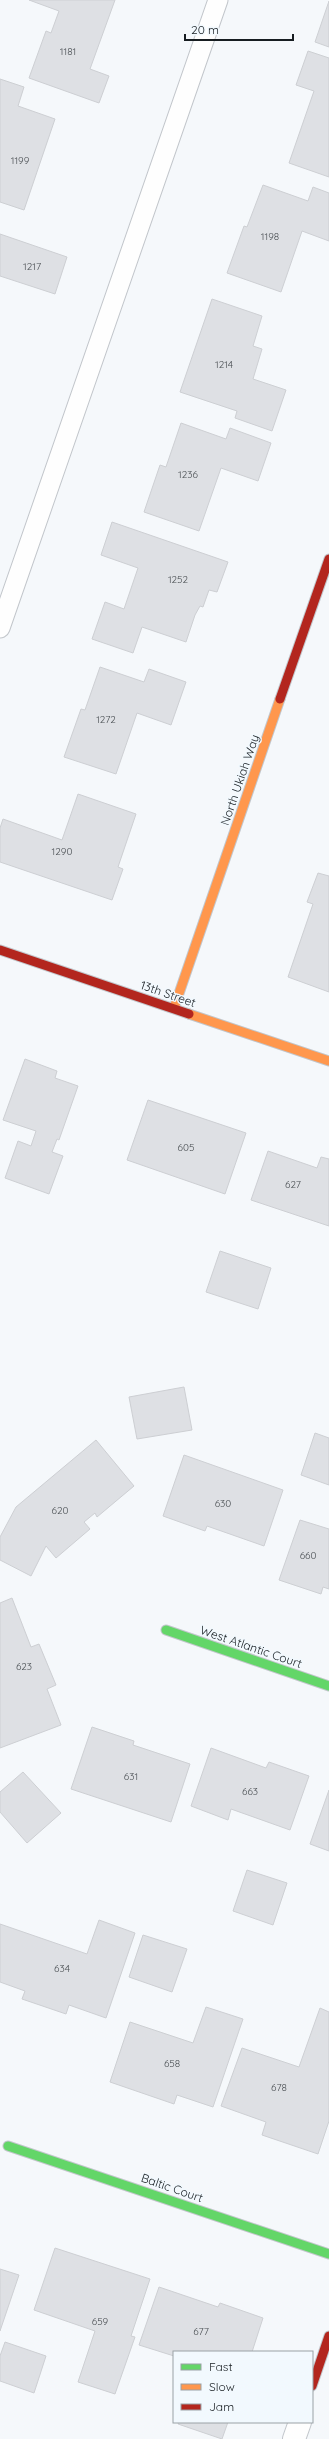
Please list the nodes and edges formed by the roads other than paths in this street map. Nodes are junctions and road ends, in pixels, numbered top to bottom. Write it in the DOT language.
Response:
graph roads {
  1 [pos="218,0"];
  2 [pos="329,559"];
  3 [pos="0,628"];
  4 [pos="0,950"];
  5 [pos="174,1008"];
  6 [pos="329,1061"];
  7 [pos="166,1630"];
  8 [pos="329,1686"];
  9 [pos="8,2146"];
  10 [pos="329,2254"];
  11 [pos="329,2336"];
  12 [pos="313,2383"];
  13 [pos="300,2423"];
  14 [pos="294,2439"];
  1 -- 3 [label="lane"];
  2 -- 5 [label="street, North Ukiah Way"];
  4 -- 5 [label="street, 13th Street"];
  5 -- 6 [label="street, 13th Street"];
  7 -- 8 [label="street, West Atlantic Court"];
  9 -- 10 [label="street, Baltic Court"];
  11 -- 12 [label="street"];
  13 -- 14 [label="street"];
}
